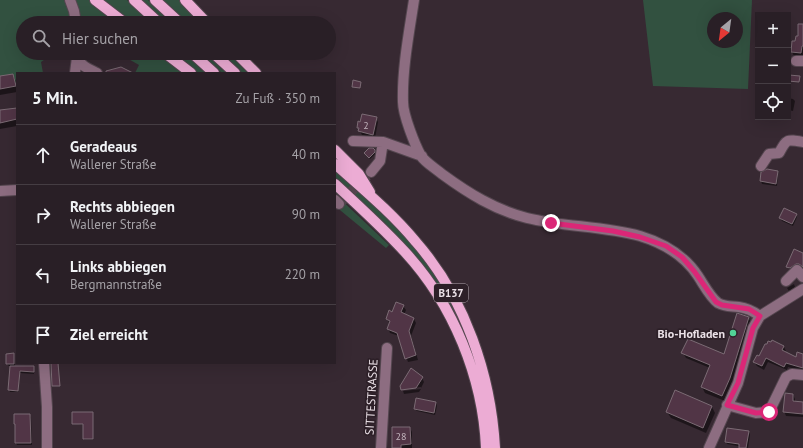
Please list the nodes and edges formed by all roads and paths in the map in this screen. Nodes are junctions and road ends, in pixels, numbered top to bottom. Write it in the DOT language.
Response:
graph roads {
  1 [pos="70,0"];
  2 [pos="95,0"];
  3 [pos="134,0"];
  4 [pos="155,0"];
  5 [pos="184,0"];
  6 [pos="414,0"];
  7 [pos="75,16"];
  8 [pos="116,16"];
  9 [pos="151,16"];
  10 [pos="172,16"];
  11 [pos="200,16"];
  12 [pos="77,60"];
  13 [pos="79,60"];
  14 [pos="174,60"];
  15 [pos="200,60"];
  16 [pos="221,60"];
  17 [pos="243,60"];
  18 [pos="76,72"];
  19 [pos="95,72"];
  20 [pos="190,72"];
  21 [pos="213,72"];
  22 [pos="234,72"];
  23 [pos="255,72"];
  24 [pos="353,141"];
  25 [pos="383,142"];
  26 [pos="803,142"];
  27 [pos="336,151"];
  28 [pos="422,156"];
  29 [pos="336,165"];
  30 [pos="760,166"];
  31 [pos="371,172"];
  32 [pos="336,185"];
  33 [pos="16,190"];
  34 [pos="0,191"];
  35 [pos="375,200"];
  36 [pos="803,277"];
  37 [pos="786,281"];
  38 [pos="803,288"];
  39 [pos="760,316"];
  40 [pos="387,348"];
  41 [pos="44,364"];
  42 [pos="803,375"];
  43 [pos="727,405"];
  44 [pos="47,448"];
  45 [pos="381,448"];
  46 [pos="486,448"];
  47 [pos="495,448"];
  48 [pos="709,448"];
  1 -- 7 [label="street"];
  2 -- 8 [label="main road"];
  3 -- 9 [label="main road"];
  4 -- 10 [label="main road"];
  5 -- 11 [label="main road"];
  6 -- 28 [label="street"];
  12 -- 18 [label="street"];
  13 -- 19 [label="street"];
  14 -- 20 [label="main road"];
  15 -- 21 [label="main road"];
  16 -- 22 [label="main road"];
  17 -- 23 [label="main road"];
  24 -- 25 [label="street"];
  25 -- 28 [label="street"];
  25 -- 31 [label="street"];
  26 -- 30 [label="street"];
  27 -- 35 [label="main road"];
  28 -- 39 [label="street"];
  29 -- 35 [label="main road, B137"];
  32 -- 46 [label="main road, B137"];
  33 -- 34 [label="street"];
  35 -- 47 [label="main road, B137"];
  36 -- 37 [label="street"];
  38 -- 39 [label="street"];
  39 -- 43 [label="street"];
  40 -- 45 [label="street, SITTESTRASSE"];
  41 -- 44 [label="street"];
  42 -- 43 [label="street"];
  43 -- 48 [label="street"];
}
